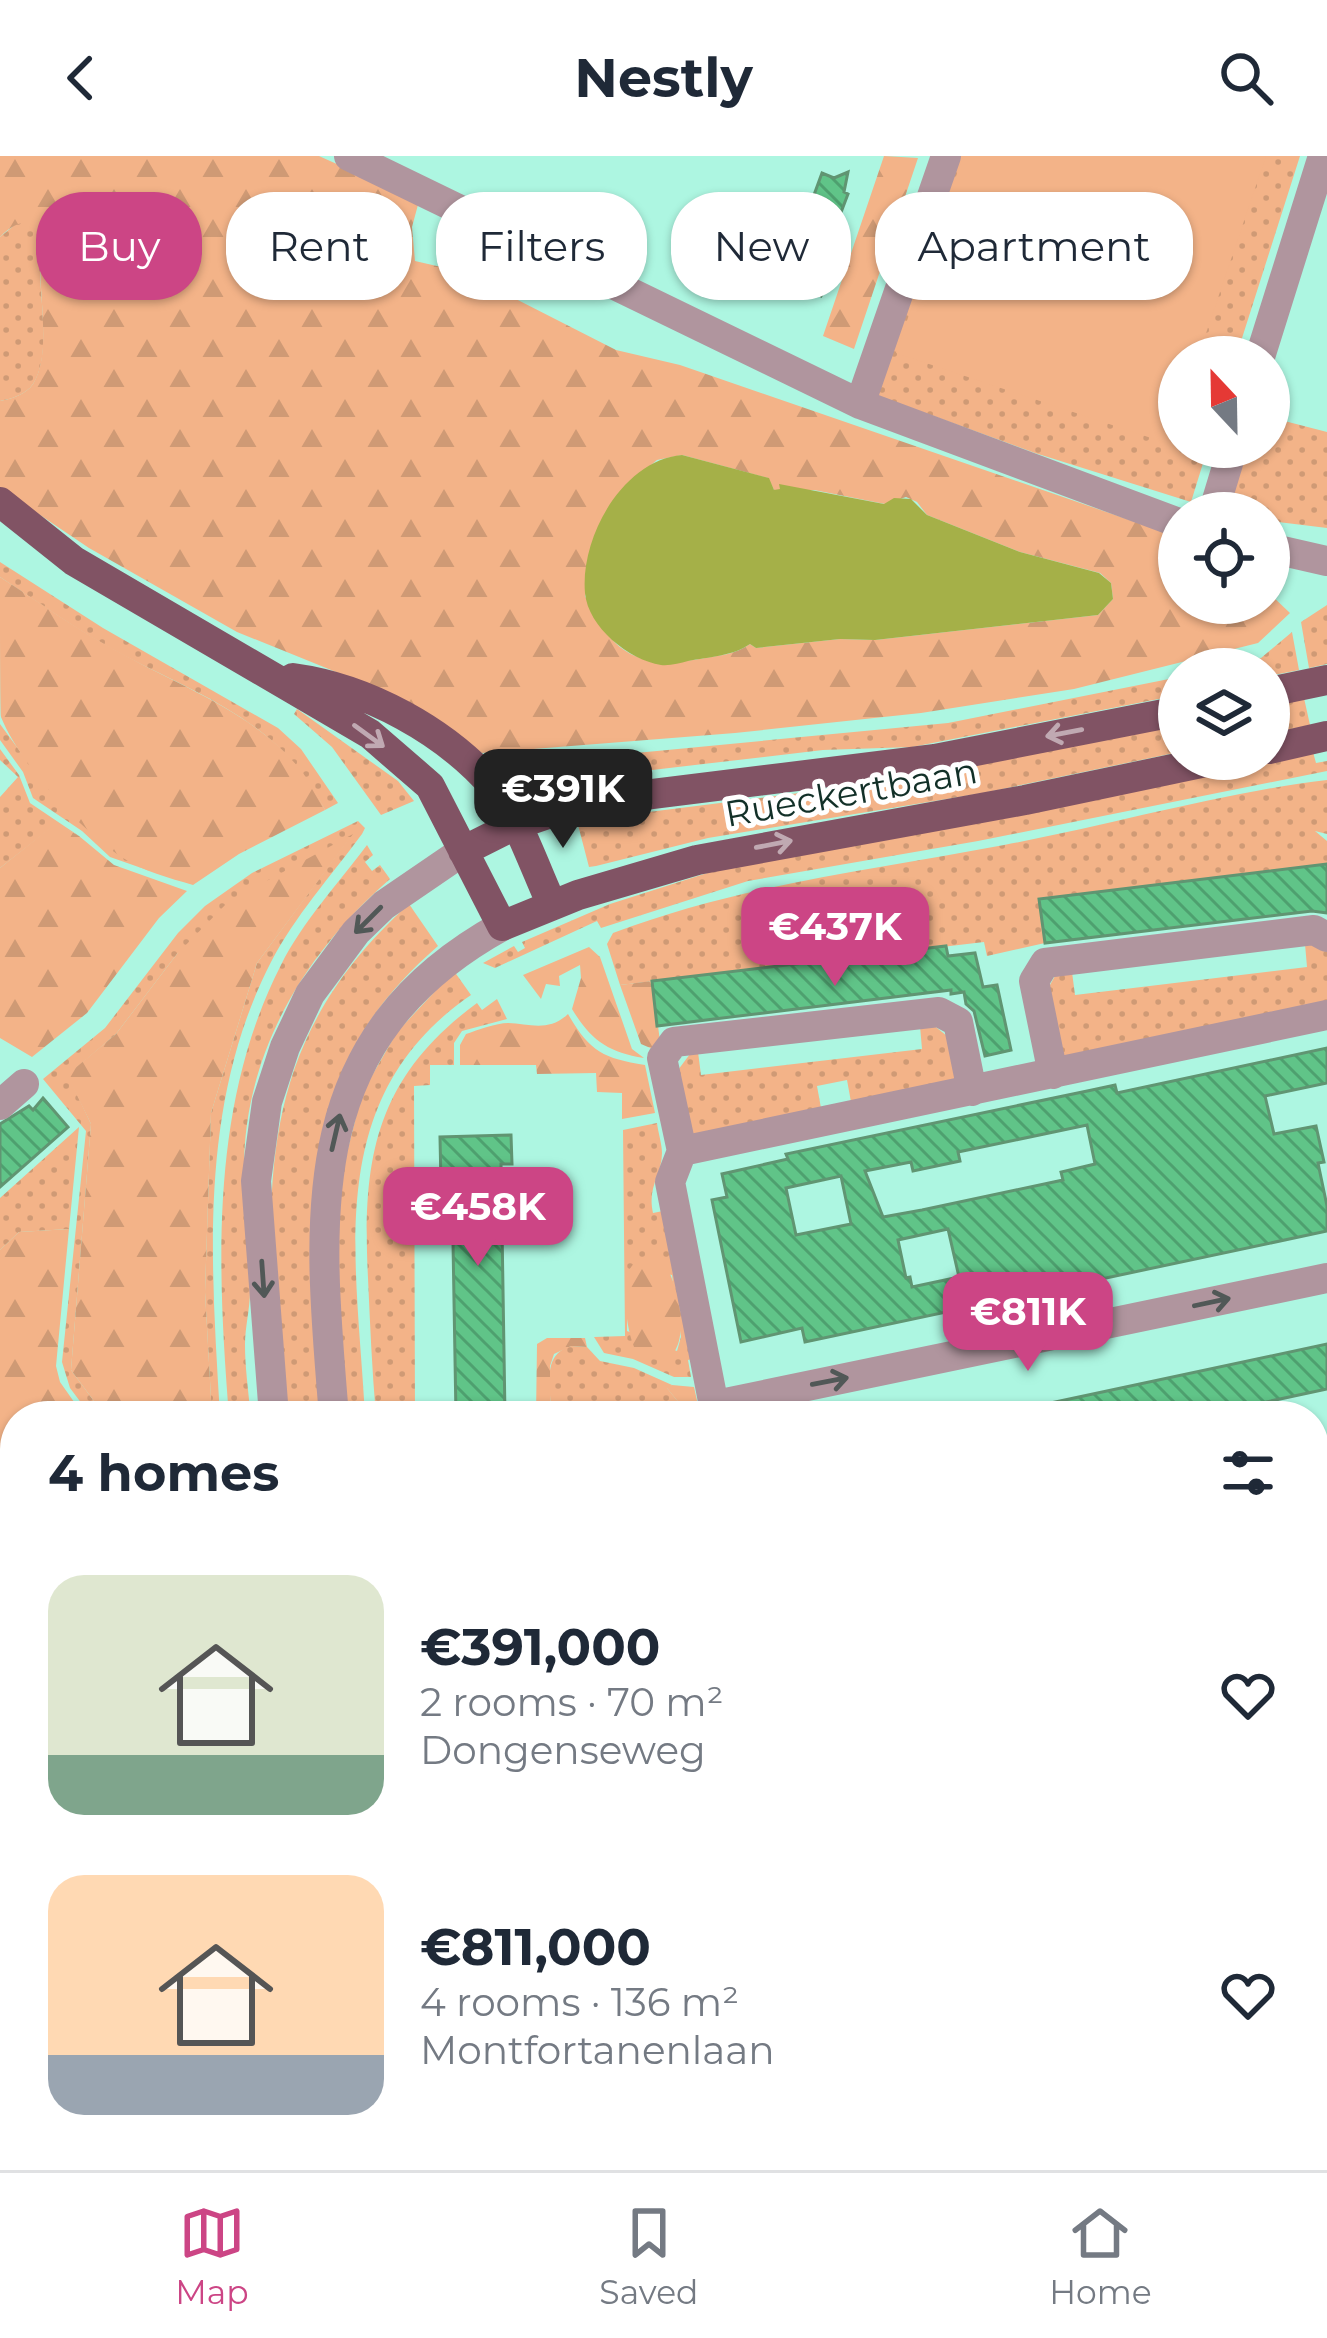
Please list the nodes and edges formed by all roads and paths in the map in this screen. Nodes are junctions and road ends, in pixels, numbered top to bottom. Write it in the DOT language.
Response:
graph roads {
  1 [pos="349,156"];
  2 [pos="946,156"];
  3 [pos="1324,156"];
  4 [pos="1267,336"];
  5 [pos="860,404"];
  6 [pos="0,502"];
  7 [pos="1158,516"];
  8 [pos="1290,553"];
  9 [pos="1327,561"];
  10 [pos="269,675"];
  11 [pos="1327,680"];
  12 [pos="1290,688"];
  13 [pos="1158,715"];
  14 [pos="1327,736"];
  15 [pos="1290,744"];
  16 [pos="1158,772"];
  17 [pos="514,826"];
  18 [pos="463,851"];
  19 [pos="552,905"];
  20 [pos="502,926"];
  21 [pos="1327,937"];
  22 [pos="1327,1015"];
  23 [pos="1052,1074"];
  24 [pos="973,1091"];
  25 [pos="682,1150"];
  26 [pos="1327,1278"];
  27 [pos="273,1401"];
  28 [pos="333,1401"];
  29 [pos="714,1401"];
  30 [pos="758,1401"];
  1 -- 5 [label="street"];
  2 -- 5 [label="street"];
  3 -- 4 [label="street"];
  5 -- 7 [label="street"];
  6 -- 10 [label="main road"];
  8 -- 9 [label="street"];
  10 -- 17 [label="main road"];
  10 -- 18 [label="main road, one-way"];
  11 -- 12 [label="main road"];
  13 -- 17 [label="main road, Rueckertbaan, one-way"];
  14 -- 15 [label="main road"];
  19 -- 16 [label="main road, Rueckertbaan, one-way"];
  17 -- 18 [label="main road, Rueckertbaan"];
  17 -- 19 [label="main road"];
  18 -- 20 [label="main road"];
  18 -- 27 [label="street, one-way"];
  19 -- 20 [label="main road, Rueckertbaan"];
  28 -- 20 [label="street, one-way"];
  21 -- 23 [label="street"];
  22 -- 23 [label="street"];
  23 -- 24 [label="street"];
  24 -- 25 [label="street"];
  24 -- 25 [label="street"];
  25 -- 29 [label="street"];
  30 -- 26 [label="street, one-way"];
}
